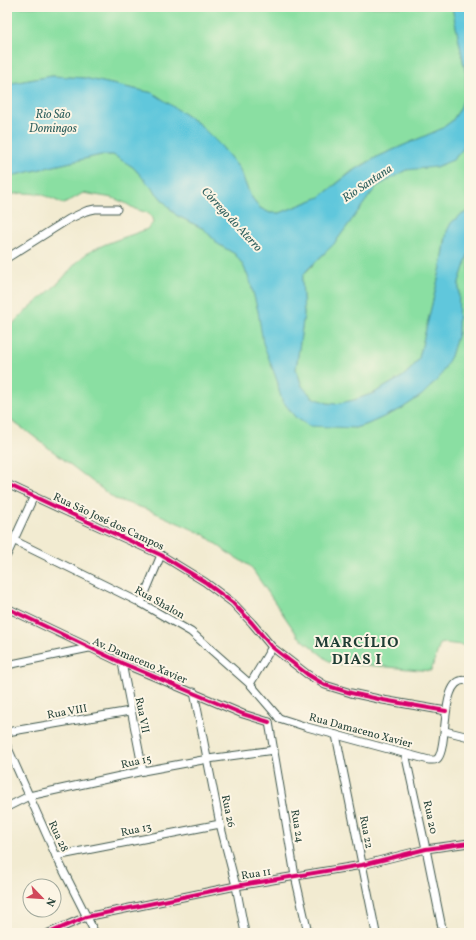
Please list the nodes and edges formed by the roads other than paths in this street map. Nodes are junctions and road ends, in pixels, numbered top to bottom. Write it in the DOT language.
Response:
graph roads {
  1 [pos="117,209"];
  2 [pos="7,258"];
  3 [pos="7,484"];
  4 [pos="34,496"];
  5 [pos="10,538"];
  6 [pos="7,555"];
  7 [pos="162,556"];
  8 [pos="141,603"];
  9 [pos="7,608"];
  10 [pos="272,647"];
  11 [pos="89,648"];
  12 [pos="122,664"];
  13 [pos="7,665"];
  14 [pos="469,681"];
  15 [pos="250,684"];
  16 [pos="194,692"];
  17 [pos="130,711"];
  18 [pos="446,711"];
  19 [pos="279,718"];
  20 [pos="269,722"];
  21 [pos="445,731"];
  22 [pos="7,732"];
  23 [pos="336,735"];
  24 [pos="469,737"];
  25 [pos="7,746"];
  26 [pos="274,750"];
  27 [pos="405,753"];
  28 [pos="208,759"];
  29 [pos="143,771"];
  30 [pos="29,796"];
  31 [pos="7,807"];
  32 [pos="220,824"];
  33 [pos="469,843"];
  34 [pos="426,849"];
  35 [pos="56,856"];
  36 [pos="362,865"];
  37 [pos="295,876"];
  38 [pos="236,886"];
  39 [pos="86,917"];
  40 [pos="49,933"];
  41 [pos="95,933"];
  42 [pos="245,933"];
  43 [pos="308,933"];
  44 [pos="376,933"];
  45 [pos="442,933"];
  1 -- 2 [label="street"];
  3 -- 4 [label="street, Rua São José dos Campos"];
  4 -- 5 [label="street"];
  4 -- 7 [label="street, Rua São José dos Campos"];
  5 -- 6 [label="street"];
  5 -- 8 [label="street, Rua Shalon"];
  7 -- 8 [label="street"];
  7 -- 10 [label="street, Rua São José dos Campos"];
  8 -- 15 [label="street, Rua Shalon"];
  9 -- 11 [label="street, Av. Damaceno Xavier"];
  10 -- 15 [label="street"];
  10 -- 18 [label="street, Rua São José dos Campos"];
  11 -- 12 [label="street, Av. Damaceno Xavier"];
  11 -- 13 [label="street"];
  12 -- 16 [label="street, Av. Damaceno Xavier"];
  12 -- 17 [label="street, Rua VII"];
  14 -- 18 [label="street"];
  15 -- 19 [label="street, Rua Shalon"];
  16 -- 20 [label="street, Av. Damaceno Xavier"];
  16 -- 28 [label="street, Rua 26"];
  17 -- 22 [label="street, Rua VIII"];
  17 -- 29 [label="street, Rua VII"];
  18 -- 21 [label="street"];
  19 -- 20 [label="street"];
  19 -- 23 [label="street, Rua Damaceno Xavier"];
  20 -- 26 [label="street, Rua 24"];
  21 -- 24 [label="street"];
  21 -- 27 [label="street, Rua Damaceno Xavier"];
  23 -- 27 [label="street, Rua Damaceno Xavier"];
  23 -- 36 [label="street, Rua 22"];
  25 -- 30 [label="street, Rua 28"];
  26 -- 28 [label="street, Rua 15"];
  26 -- 37 [label="street, Rua 24"];
  27 -- 34 [label="street, Rua 20"];
  28 -- 29 [label="street, Rua 15"];
  28 -- 32 [label="street, Rua 26"];
  29 -- 30 [label="street, Rua 15"];
  30 -- 31 [label="street, Rua 15"];
  30 -- 35 [label="street, Rua 28"];
  32 -- 35 [label="street, Rua 13"];
  32 -- 38 [label="street, Rua 26"];
  33 -- 34 [label="street, Rua 11"];
  34 -- 36 [label="street, Rua 11"];
  34 -- 45 [label="street, Rua 20"];
  35 -- 39 [label="street, Rua 28"];
  36 -- 37 [label="street, Rua 11"];
  36 -- 44 [label="street, Rua 22"];
  37 -- 38 [label="street, Rua 11"];
  37 -- 43 [label="street, Rua 24"];
  38 -- 39 [label="street, Rua 11"];
  38 -- 42 [label="street, Rua 26"];
  39 -- 40 [label="street, Rua 11"];
  39 -- 41 [label="street, Rua 28"];
}
